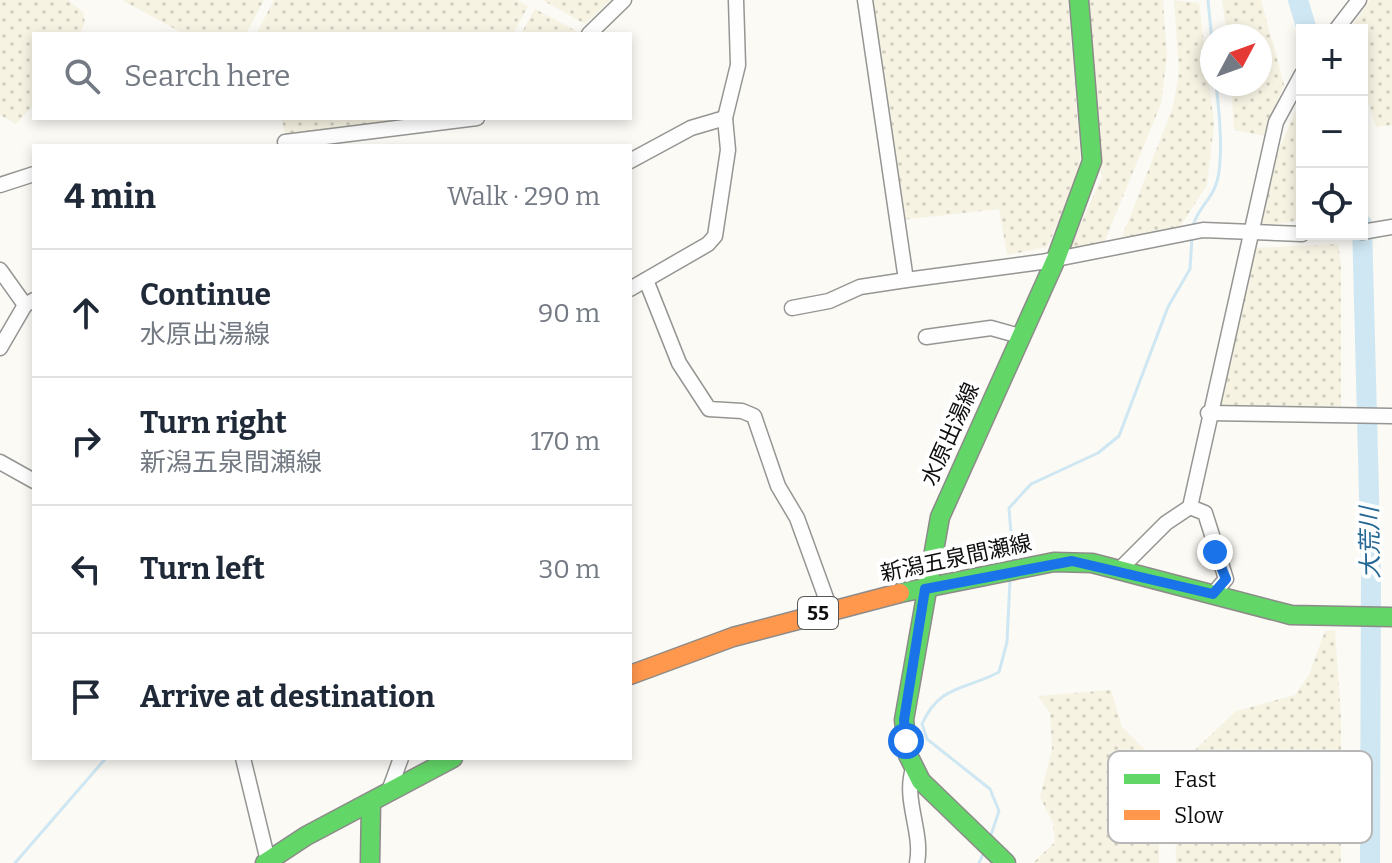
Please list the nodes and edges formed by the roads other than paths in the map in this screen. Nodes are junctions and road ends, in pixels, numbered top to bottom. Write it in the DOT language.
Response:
graph roads {
  1 [pos="624,0"];
  2 [pos="736,0"];
  3 [pos="865,0"];
  4 [pos="1079,0"];
  5 [pos="1359,0"];
  6 [pos="1341,24"];
  7 [pos="591,32"];
  8 [pos="1296,85"];
  9 [pos="725,118"];
  10 [pos="461,120"];
  11 [pos="285,142"];
  12 [pos="632,160"];
  13 [pos="32,175"];
  14 [pos="0,185"];
  15 [pos="1388,228"];
  16 [pos="1368,231"];
  17 [pos="1296,234"];
  18 [pos="1251,235"];
  19 [pos="1056,259"];
  20 [pos="0,270"];
  21 [pos="646,280"];
  22 [pos="906,280"];
  23 [pos="632,288"];
  24 [pos="29,302"];
  25 [pos="792,308"];
  26 [pos="1020,336"];
  27 [pos="926,337"];
  28 [pos="0,348"];
  29 [pos="1208,413"];
  30 [pos="1390,416"];
  31 [pos="0,462"];
  32 [pos="32,480"];
  33 [pos="1190,507"];
  34 [pos="1118,571"];
  35 [pos="925,589"];
  36 [pos="1213,594"];
  37 [pos="830,609"];
  38 [pos="1392,617"];
  39 [pos="632,674"];
  40 [pos="243,760"];
  41 [pos="400,760"];
  42 [pos="449,760"];
  43 [pos="913,769"];
  44 [pos="389,791"];
  45 [pos="371,802"];
  46 [pos="994,853"];
  47 [pos="266,862"];
  48 [pos="370,863"];
  49 [pos="917,863"];
  1 -- 7 [label="street"];
  2 -- 9 [label="street"];
  3 -- 22 [label="street"];
  4 -- 19 [label="main road, 水原出湯線"];
  5 -- 6 [label="street"];
  8 -- 18 [label="street"];
  9 -- 12 [label="street"];
  9 -- 21 [label="street"];
  10 -- 11 [label="street"];
  13 -- 14 [label="street"];
  15 -- 16 [label="street"];
  17 -- 18 [label="street"];
  18 -- 19 [label="street"];
  18 -- 29 [label="street"];
  19 -- 22 [label="street"];
  19 -- 26 [label="main road, 水原出湯線"];
  20 -- 24 [label="street"];
  21 -- 23 [label="street"];
  21 -- 37 [label="street"];
  22 -- 25 [label="street"];
  24 -- 28 [label="street"];
  26 -- 27 [label="street"];
  26 -- 35 [label="main road, 水原出湯線"];
  29 -- 30 [label="street"];
  29 -- 33 [label="street"];
  31 -- 32 [label="street"];
  33 -- 34 [label="street"];
  33 -- 36 [label="street"];
  34 -- 35 [label="main road, 新潟五泉間瀬線 / 55"];
  34 -- 36 [label="main road, 新潟五泉間瀬線 / 55"];
  35 -- 37 [label="main road, 新潟五泉間瀬線 / 55"];
  35 -- 43 [label="main road, 水原出湯線"];
  36 -- 38 [label="main road, 新潟五泉間瀬線 / 55"];
  37 -- 39 [label="main road, 新潟五泉間瀬線 / 55"];
  40 -- 47 [label="street"];
  41 -- 44 [label="street"];
  42 -- 44 [label="main road"];
  43 -- 46 [label="main road, 水原出湯線"];
  43 -- 49 [label="street"];
  44 -- 45 [label="main road"];
  45 -- 47 [label="main road"];
  45 -- 48 [label="main road"];
}
